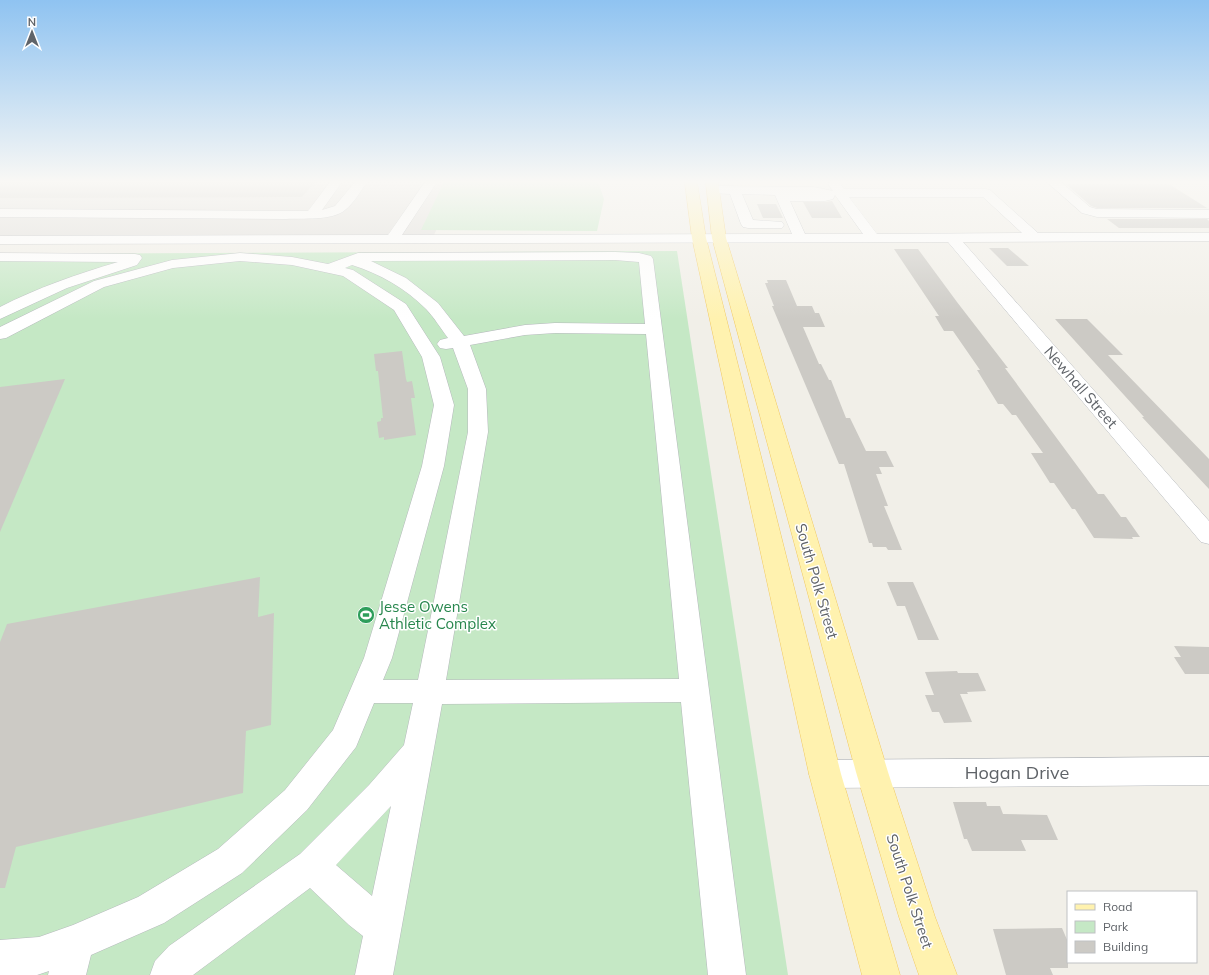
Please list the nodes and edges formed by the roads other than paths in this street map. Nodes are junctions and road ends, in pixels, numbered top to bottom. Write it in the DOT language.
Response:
graph roads {
  1 [pos="400,228"];
  2 [pos="698,228"];
  3 [pos="718,228"];
  4 [pos="770,228"];
  5 [pos="796,228"];
  6 [pos="865,228"];
  7 [pos="1024,228"];
  8 [pos="798,232"];
  9 [pos="1193,237"];
  10 [pos="1209,237"];
  11 [pos="699,238"];
  12 [pos="719,238"];
  13 [pos="873,238"];
  14 [pos="952,238"];
  15 [pos="1035,238"];
  16 [pos="203,239"];
  17 [pos="226,239"];
  18 [pos="392,239"];
  19 [pos="0,240"];
  20 [pos="45,240"];
  21 [pos="1209,248"];
  22 [pos="0,257"];
  23 [pos="20,257"];
  24 [pos="225,258"];
  25 [pos="193,262"];
  26 [pos="341,264"];
  27 [pos="0,314"];
  28 [pos="654,329"];
  29 [pos="0,334"];
  30 [pos="460,342"];
  31 [pos="426,348"];
  32 [pos="741,414"];
  33 [pos="769,414"];
  34 [pos="1209,536"];
  35 [pos="694,690"];
  36 [pos="365,691"];
  37 [pos="430,692"];
  38 [pos="418,751"];
  39 [pos="1209,771"];
  40 [pos="872,772"];
  41 [pos="825,774"];
  42 [pos="312,866"];
  43 [pos="383,928"];
  44 [pos="71,959"];
  45 [pos="1,962"];
  46 [pos="169,975"];
  47 [pos="374,975"];
  48 [pos="727,975"];
  49 [pos="882,975"];
  50 [pos="938,975"];
  1 -- 18 [label="street"];
  2 -- 11 [label="main road"];
  3 -- 12 [label="main road, South Polk Street"];
  4 -- 8 [label="street"];
  5 -- 8 [label="street"];
  6 -- 13 [label="street"];
  7 -- 15 [label="street"];
  8 -- 12 [label="street"];
  8 -- 13 [label="street"];
  9 -- 10 [label="street"];
  9 -- 15 [label="street"];
  9 -- 21 [label="street"];
  11 -- 12 [label="street"];
  11 -- 18 [label="street"];
  11 -- 32 [label="main road"];
  12 -- 33 [label="main road, South Polk Street"];
  13 -- 14 [label="street"];
  14 -- 15 [label="street"];
  14 -- 34 [label="street, Newhall Street"];
  16 -- 17 [label="street"];
  16 -- 20 [label="street"];
  16 -- 25 [label="street"];
  17 -- 18 [label="street"];
  17 -- 24 [label="street"];
  19 -- 20 [label="street"];
  20 -- 23 [label="street"];
  22 -- 23 [label="street"];
  23 -- 27 [label="street"];
  24 -- 25 [label="street"];
  24 -- 26 [label="street"];
  25 -- 29 [label="street"];
  26 -- 28 [label="street"];
  26 -- 30 [label="street"];
  26 -- 31 [label="street"];
  28 -- 30 [label="street"];
  28 -- 35 [label="street"];
  30 -- 31 [label="street"];
  30 -- 37 [label="street"];
  31 -- 36 [label="street"];
  32 -- 33 [label="main road"];
  32 -- 41 [label="main road"];
  33 -- 40 [label="main road, South Polk Street"];
  35 -- 37 [label="street"];
  35 -- 48 [label="street"];
  36 -- 37 [label="street"];
  36 -- 44 [label="street"];
  37 -- 38 [label="street"];
  38 -- 42 [label="street"];
  38 -- 43 [label="street"];
  39 -- 40 [label="street, Hogan Drive"];
  40 -- 41 [label="street, Hogan Drive"];
  40 -- 50 [label="main road, South Polk Street"];
  41 -- 49 [label="main road"];
  42 -- 43 [label="street"];
  42 -- 46 [label="street"];
  43 -- 47 [label="street"];
  44 -- 45 [label="street"];
}
